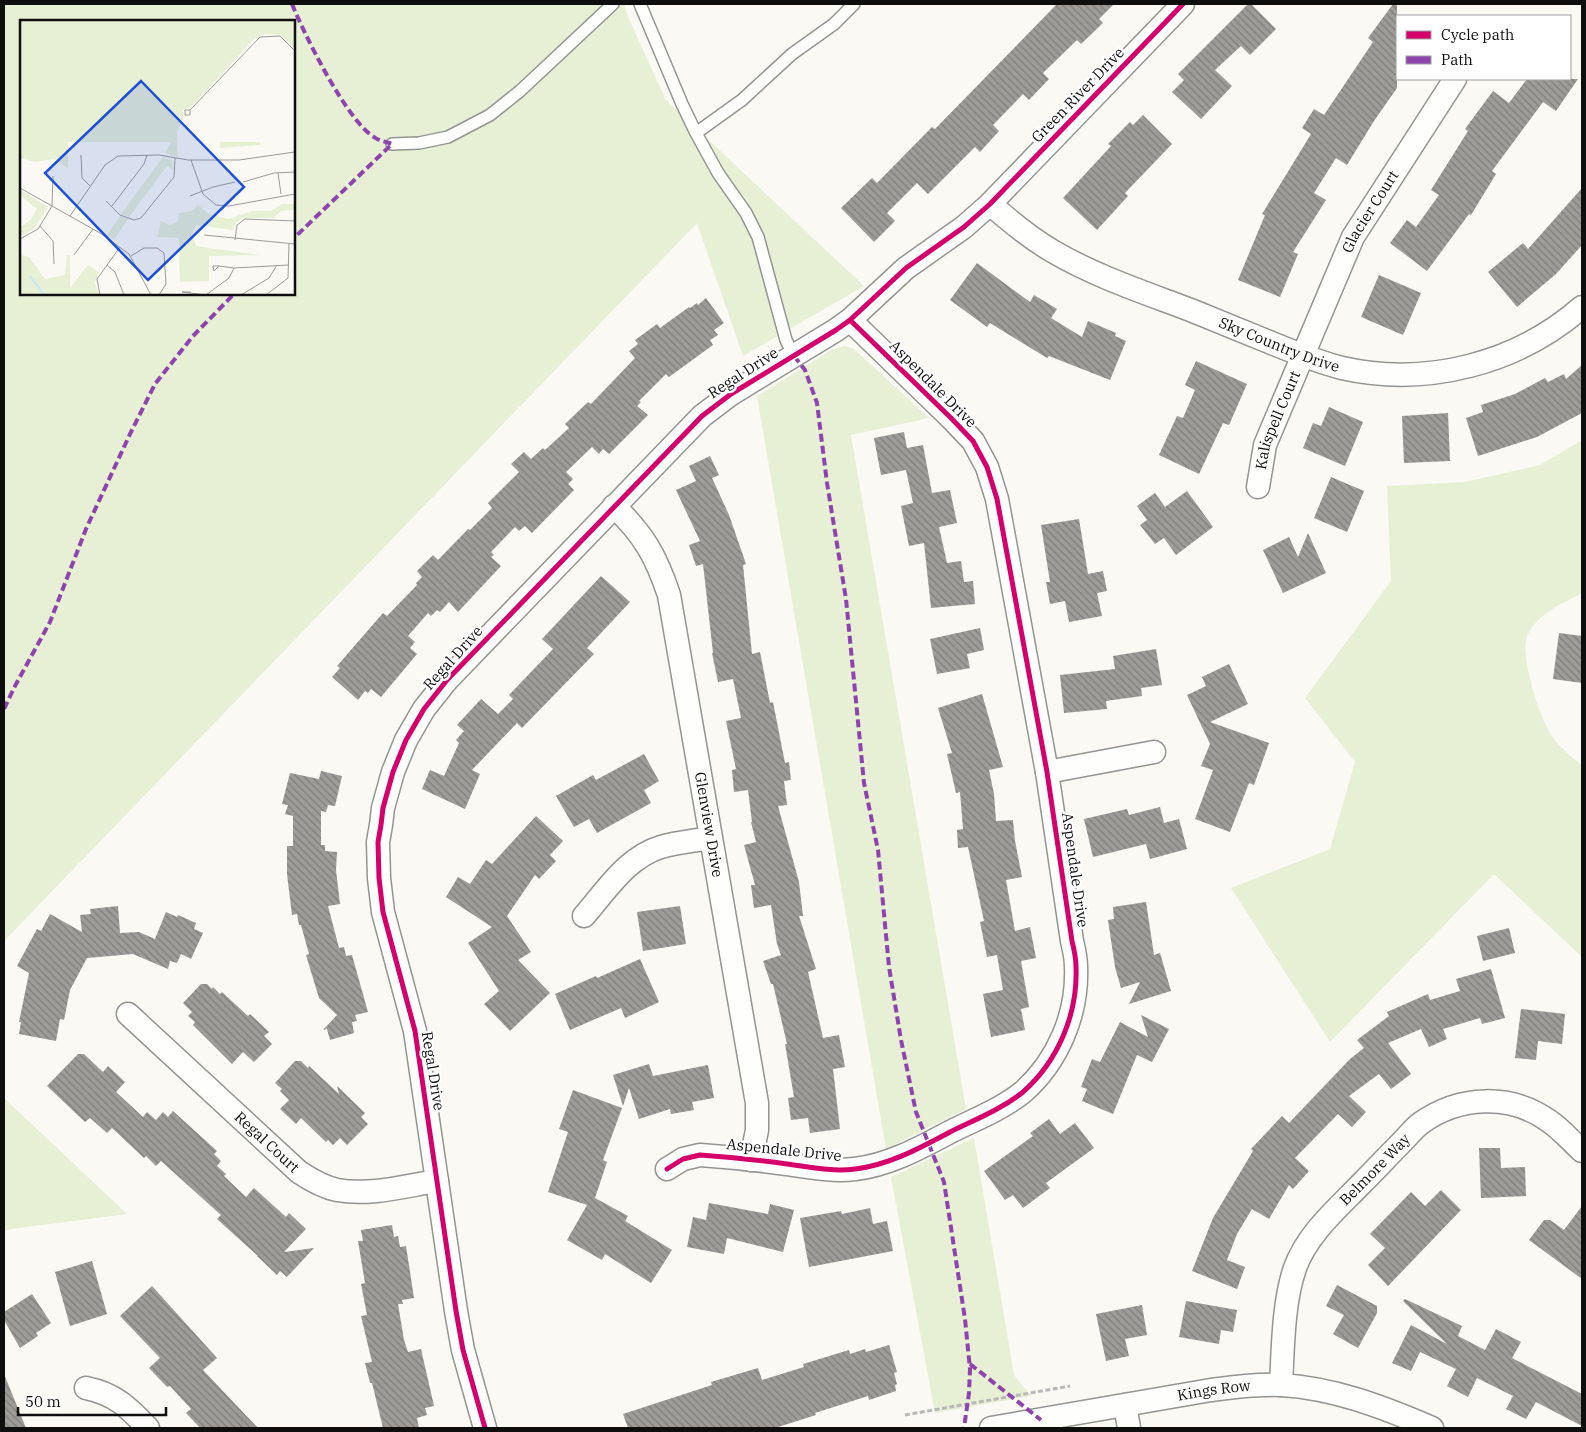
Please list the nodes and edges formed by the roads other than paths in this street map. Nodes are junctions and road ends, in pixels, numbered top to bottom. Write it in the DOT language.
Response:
graph roads {
  1 [pos="613,4"];
  2 [pos="640,4"];
  3 [pos="854,4"];
  4 [pos="1183,4"];
  5 [pos="1454,80"];
  6 [pos="696,133"];
  7 [pos="392,144"];
  8 [pos="990,204"];
  9 [pos="1582,307"];
  10 [pos="850,320"];
  11 [pos="794,356"];
  12 [pos="1304,356"];
  13 [pos="1258,487"];
  14 [pos="614,506"];
  15 [pos="1154,752"];
  16 [pos="1047,772"];
  17 [pos="710,838"];
  18 [pos="584,916"];
  19 [pos="128,1014"];
  20 [pos="1582,1151"];
  21 [pos="751,1160"];
  22 [pos="667,1169"];
  23 [pos="437,1181"];
  24 [pos="1280,1385"];
  25 [pos="86,1388"];
  26 [pos="1126,1405"];
  27 [pos="148,1428"];
  28 [pos="485,1428"];
  29 [pos="991,1428"];
  30 [pos="1129,1428"];
  31 [pos="1432,1428"];
  1 -- 7 [label="lane"];
  2 -- 6 [label="lane"];
  3 -- 6 [label="lane"];
  4 -- 8 [label="street, Green River Drive"];
  5 -- 12 [label="street, Glacier Court"];
  6 -- 11 [label="lane"];
  8 -- 10 [label="street, Regal Drive"];
  8 -- 12 [label="street, Sky Country Drive"];
  9 -- 12 [label="street, Sky Country Drive"];
  10 -- 11 [label="street, Regal Drive"];
  10 -- 16 [label="street, Aspendale Drive"];
  11 -- 14 [label="street, Regal Drive"];
  12 -- 13 [label="street, Kalispell Court"];
  14 -- 17 [label="street, Glenview Drive"];
  14 -- 23 [label="street, Regal Drive"];
  15 -- 16 [label="street"];
  16 -- 21 [label="street, Aspendale Drive"];
  17 -- 18 [label="street"];
  17 -- 21 [label="street, Glenview Drive"];
  19 -- 23 [label="street, Regal Court"];
  20 -- 24 [label="street, Belmore Way"];
  21 -- 22 [label="street, Aspendale Drive"];
  23 -- 28 [label="street, Regal Drive"];
  24 -- 26 [label="street, Kings Row"];
  24 -- 31 [label="street, Kings Row"];
  25 -- 27 [label="street"];
  26 -- 29 [label="street, Kings Row"];
  26 -- 30 [label="street"];
}
